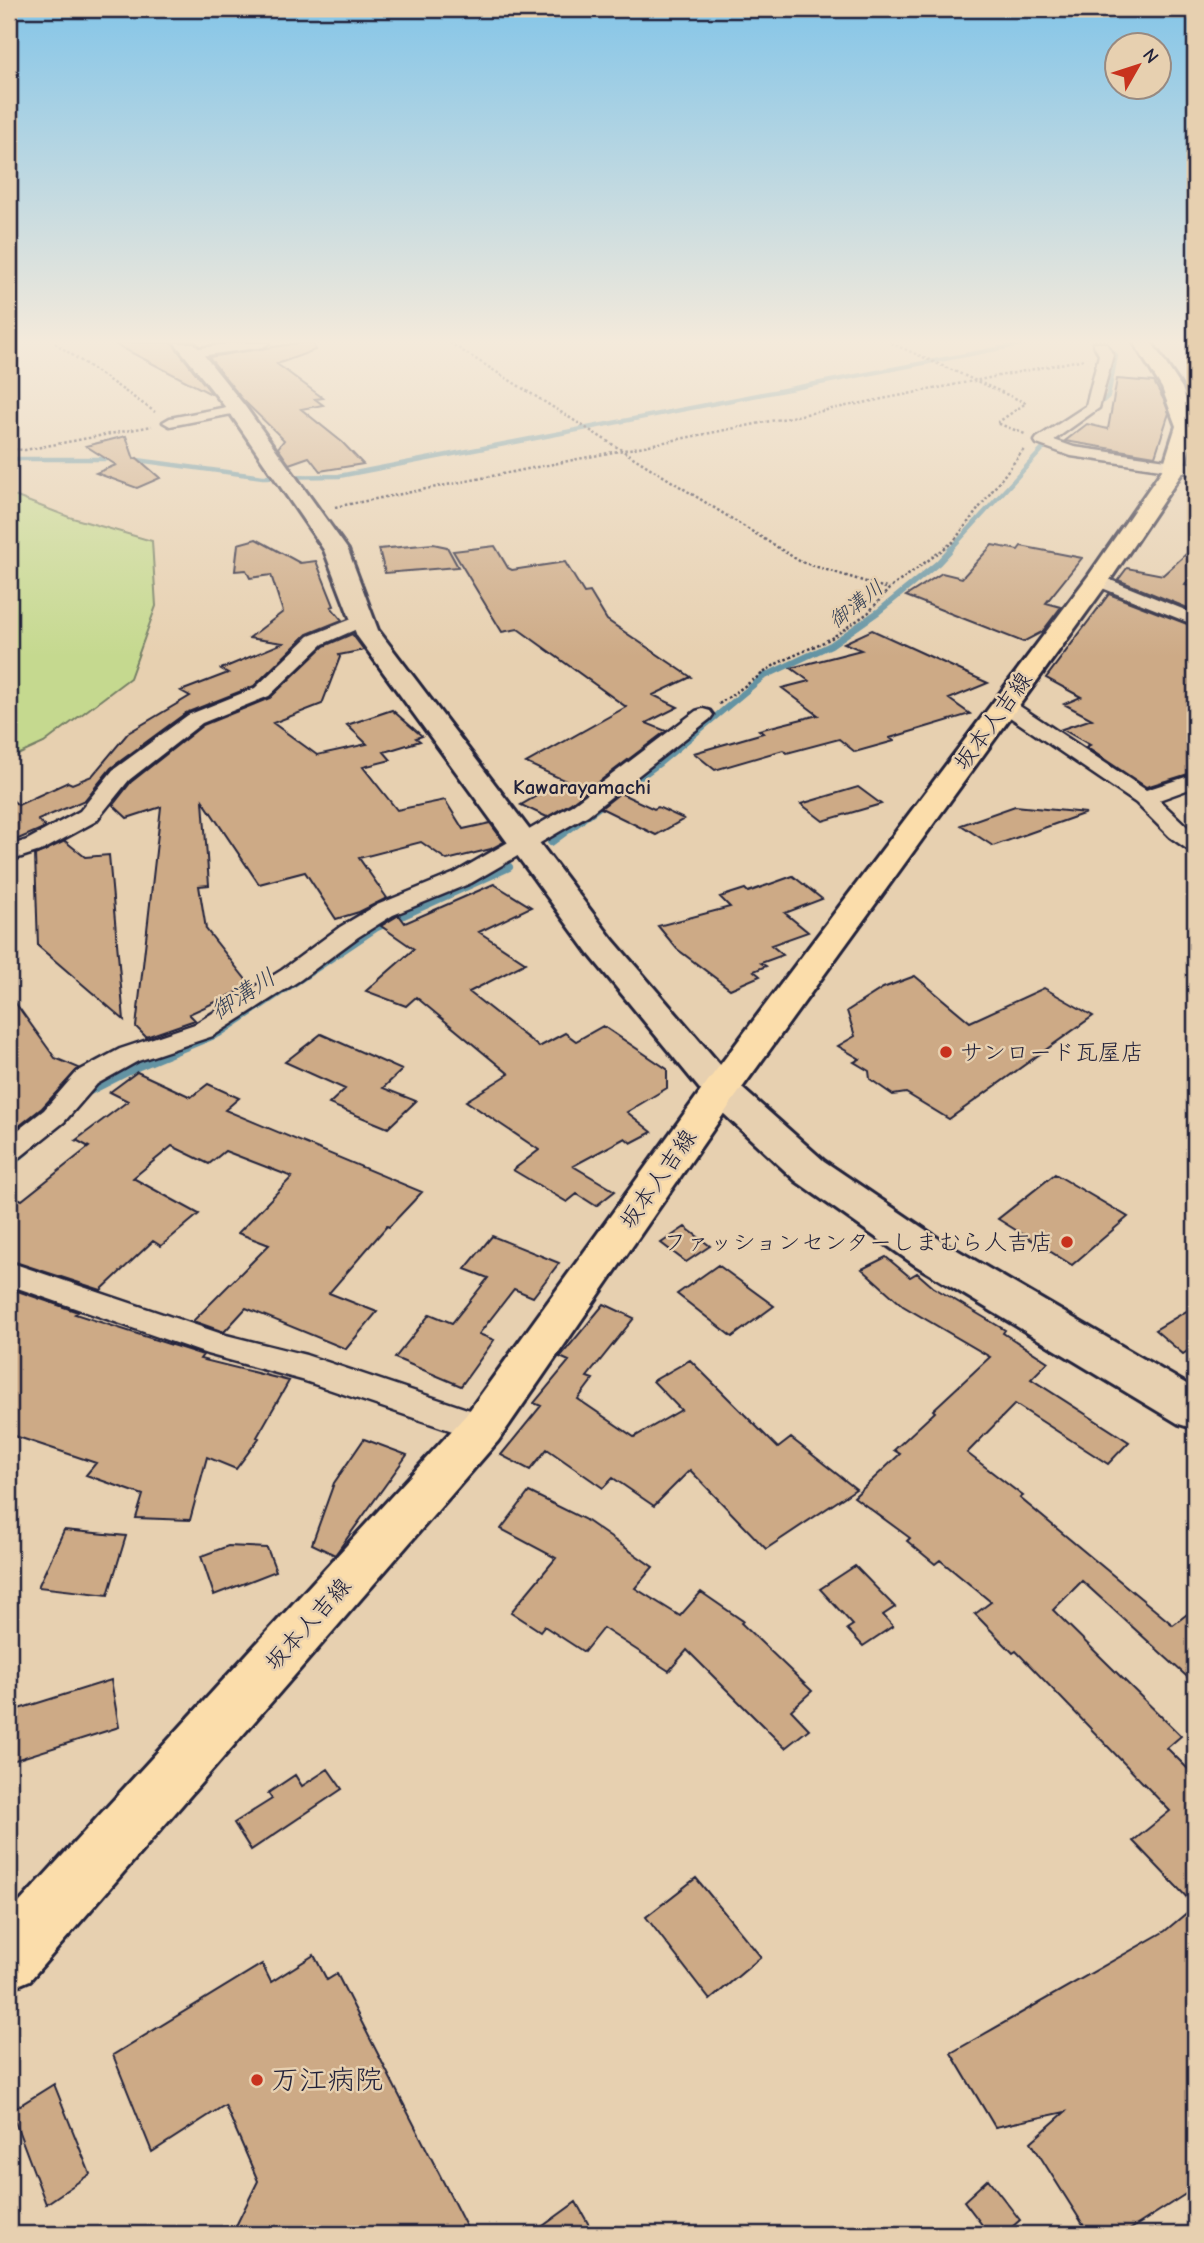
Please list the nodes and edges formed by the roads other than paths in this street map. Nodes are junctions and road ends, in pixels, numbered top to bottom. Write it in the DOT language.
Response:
graph roads {
  1 [pos="265,448"];
  2 [pos="1062,448"];
  3 [pos="1185,448"];
  4 [pos="1184,468"];
  5 [pos="1098,580"];
  6 [pos="362,620"];
  7 [pos="1195,620"];
  8 [pos="1005,705"];
  9 [pos="703,715"];
  10 [pos="1195,780"];
  11 [pos="1144,798"];
  12 [pos="524,843"];
  13 [pos="1195,844"];
  14 [pos="9,854"];
  15 [pos="721,1090"];
  16 [pos="9,1151"];
  17 [pos="9,1273"];
  18 [pos="1195,1411"];
  19 [pos="482,1428"];
  20 [pos="9,1959"];
  1 -- 6 [label="street"];
  2 -- 4 [label="street"];
  3 -- 4 [label="main road, 坂本人吉線"];
  4 -- 5 [label="main road, 坂本人吉線"];
  5 -- 7 [label="street"];
  5 -- 8 [label="main road, 坂本人吉線"];
  6 -- 12 [label="street"];
  6 -- 14 [label="street"];
  8 -- 11 [label="street"];
  8 -- 15 [label="main road, 坂本人吉線"];
  9 -- 12 [label="street"];
  10 -- 11 [label="street"];
  11 -- 13 [label="street"];
  12 -- 15 [label="street"];
  12 -- 16 [label="street"];
  15 -- 18 [label="street"];
  15 -- 19 [label="main road, 坂本人吉線"];
  17 -- 19 [label="street"];
  19 -- 20 [label="main road, 坂本人吉線"];
}
